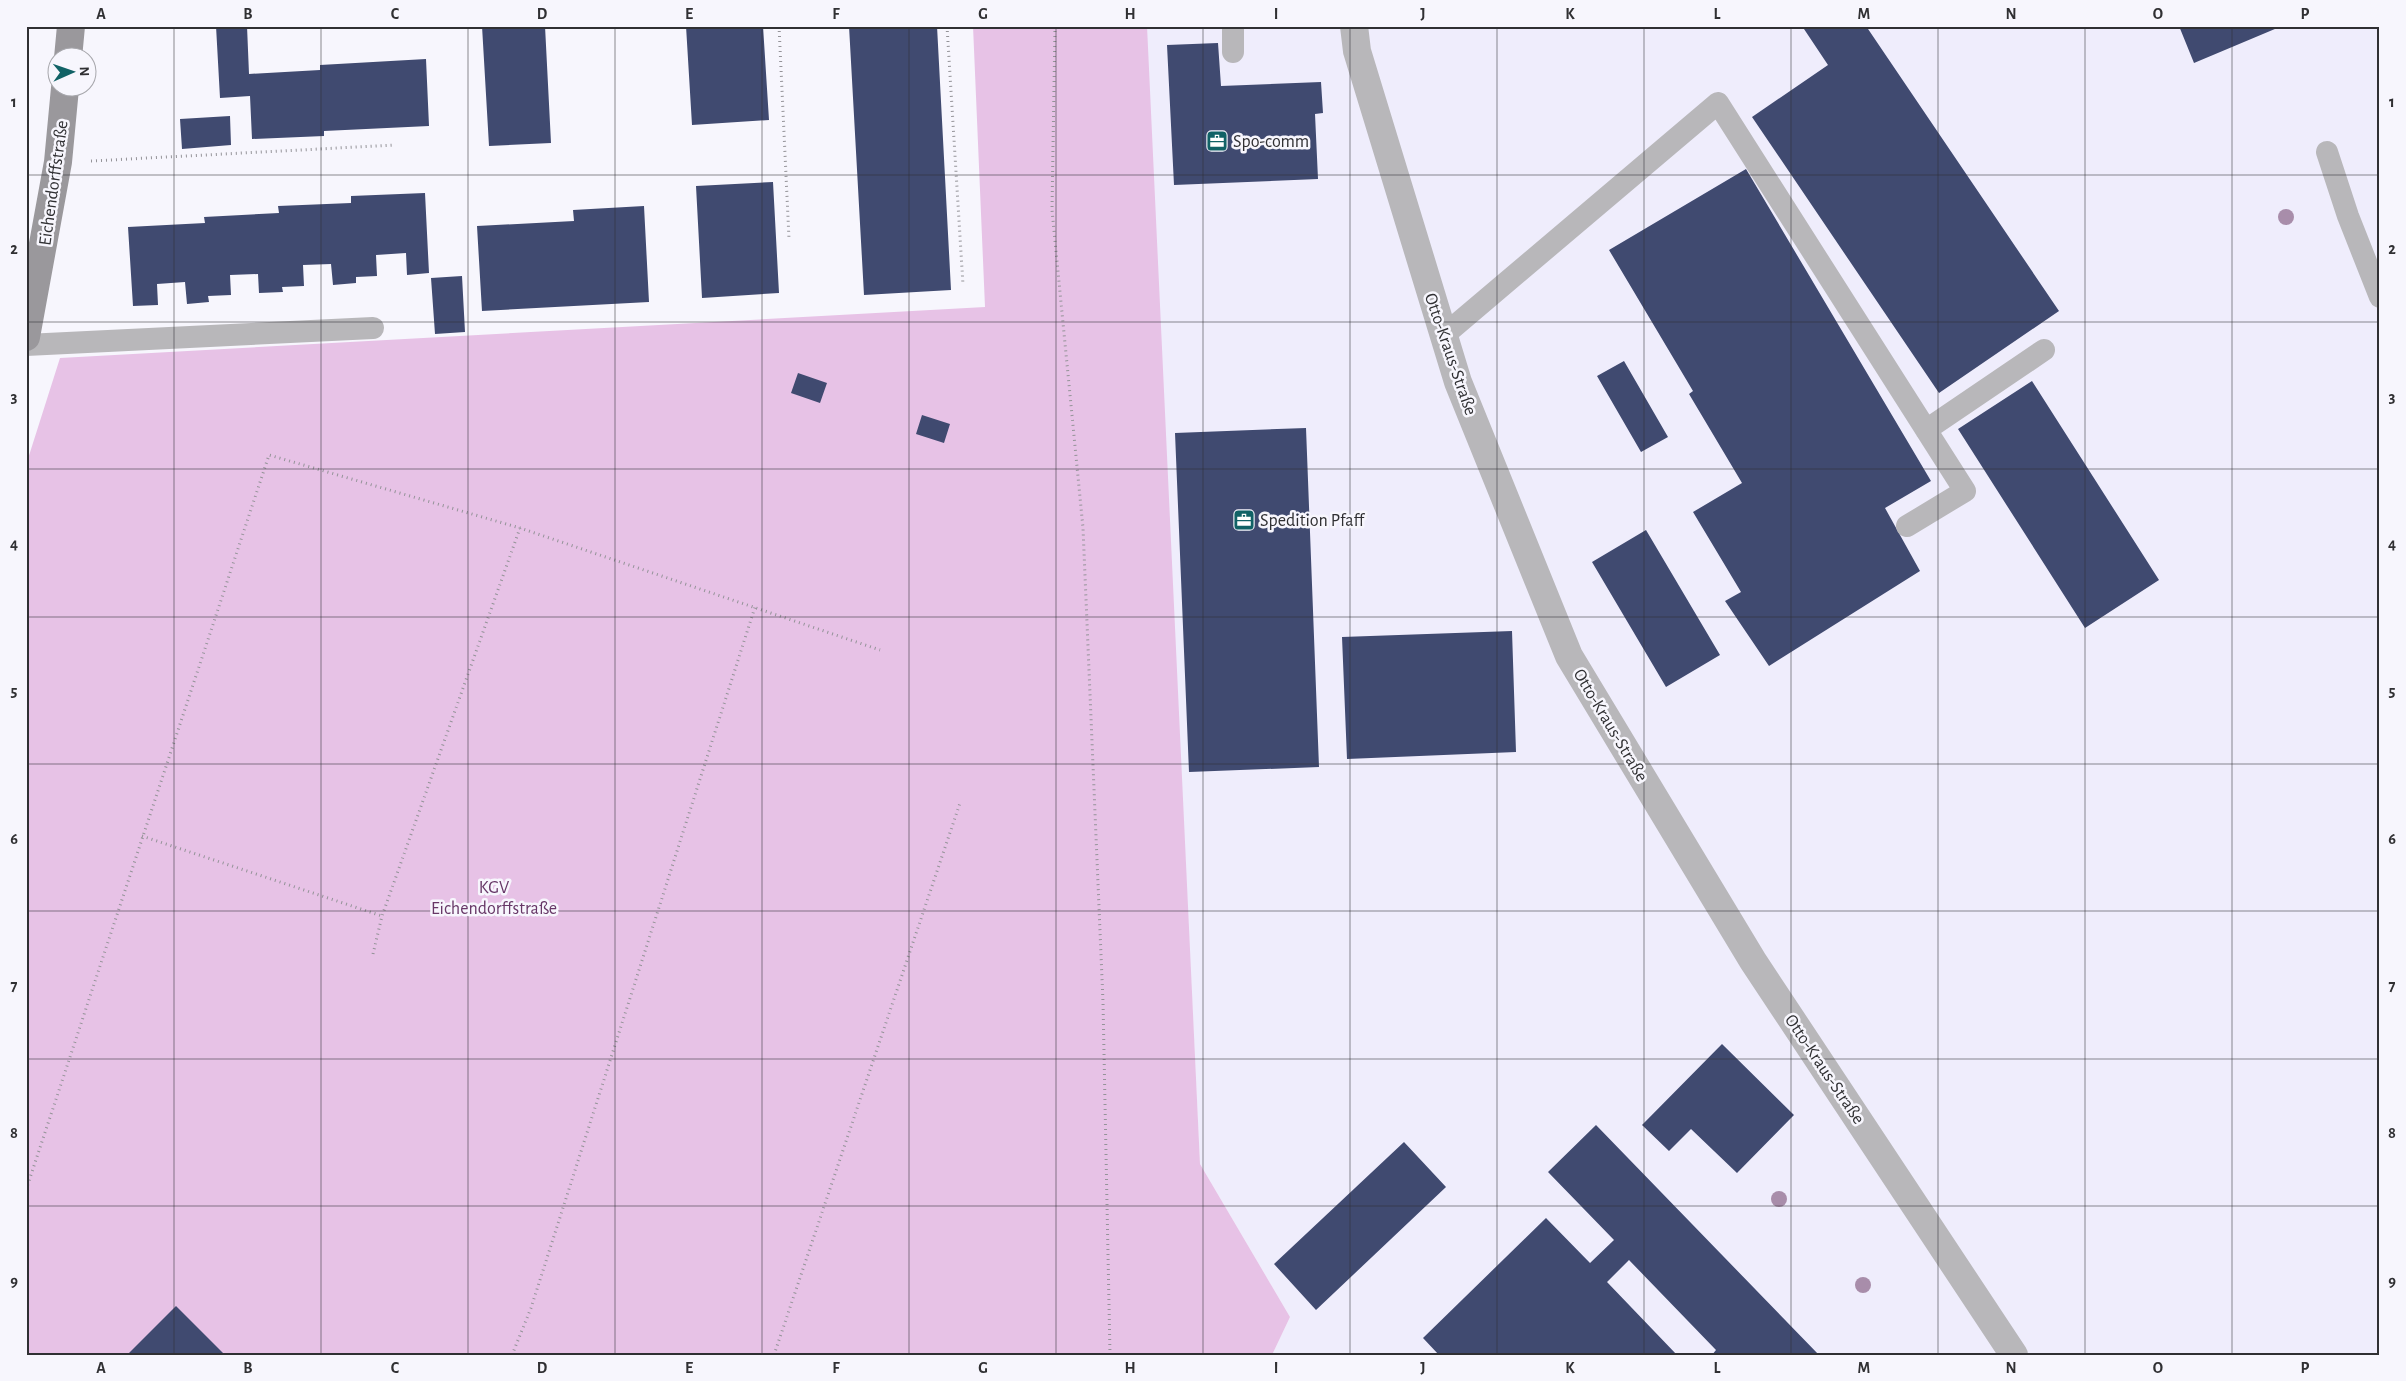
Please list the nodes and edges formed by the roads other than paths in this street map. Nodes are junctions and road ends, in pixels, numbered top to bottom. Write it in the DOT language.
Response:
graph roads {
  1 [pos="71,26"];
  2 [pos="1233,26"];
  3 [pos="1354,26"];
  4 [pos="69,48"];
  5 [pos="1232,52"];
  6 [pos="64,98"];
  7 [pos="2327,152"];
  8 [pos="2380,297"];
  9 [pos="373,328"];
  10 [pos="1444,336"];
  11 [pos="26,337"];
  12 [pos="26,344"];
  13 [pos="2044,350"];
  14 [pos="1926,430"];
  15 [pos="1907,526"];
  16 [pos="2014,1355"];
  1 -- 4 [label="street"];
  2 -- 5 [label="lane"];
  3 -- 10 [label="street, Otto-Kraus-Straße"];
  6 -- 11 [label="street, Eichendorffstraße"];
  7 -- 8 [label="lane"];
  9 -- 12 [label="lane"];
  10 -- 14 [label="lane"];
  10 -- 16 [label="street, Otto-Kraus-Straße"];
  13 -- 14 [label="lane"];
  14 -- 15 [label="lane"];
}
